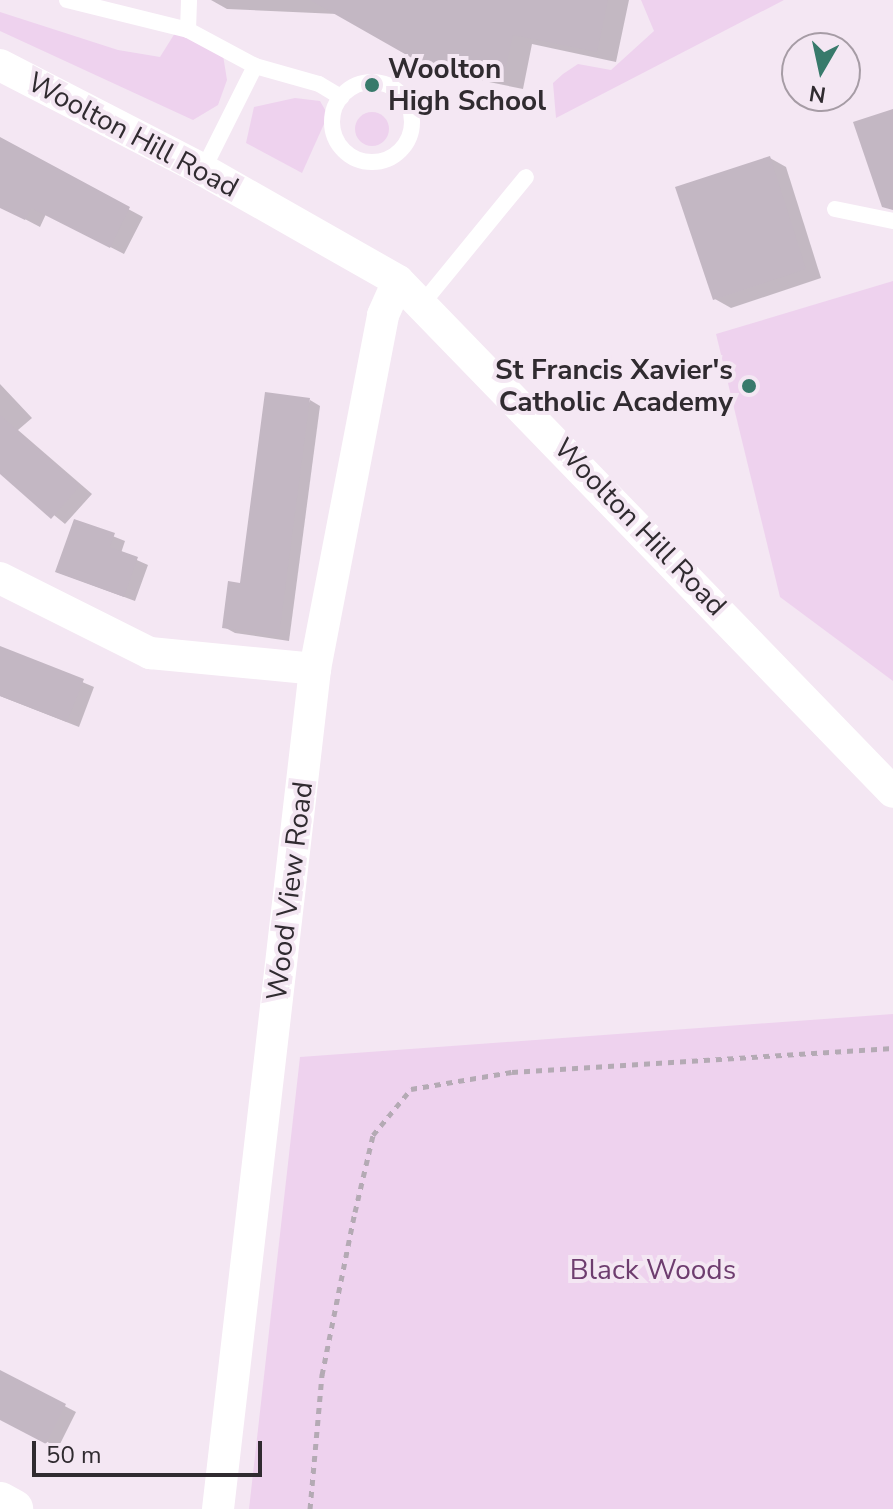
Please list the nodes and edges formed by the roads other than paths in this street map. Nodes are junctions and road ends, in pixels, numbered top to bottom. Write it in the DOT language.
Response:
graph roads {
  1 [pos="67,0"];
  2 [pos="189,0"];
  3 [pos="188,30"];
  4 [pos="0,65"];
  5 [pos="255,66"];
  6 [pos="341,97"];
  7 [pos="203,170"];
  8 [pos="526,177"];
  9 [pos="835,209"];
  10 [pos="893,221"];
  11 [pos="398,281"];
  12 [pos="422,304"];
  13 [pos="0,578"];
  14 [pos="315,669"];
  15 [pos="893,792"];
  16 [pos="0,1502"];
  17 [pos="13,1509"];
  18 [pos="218,1509"];
  1 -- 3 [label="lane"];
  2 -- 3 [label="lane"];
  3 -- 5 [label="lane"];
  4 -- 7 [label="street, Woolton Hill Road"];
  5 -- 6 [label="lane"];
  5 -- 7 [label="lane"];
  6 -- 6 [label="lane"];
  7 -- 11 [label="street, Woolton Hill Road"];
  8 -- 12 [label="lane"];
  9 -- 10 [label="lane"];
  11 -- 12 [label="street, Woolton Hill Road"];
  11 -- 14 [label="street, Wood View Road"];
  12 -- 15 [label="street, Woolton Hill Road"];
  13 -- 14 [label="street"];
  14 -- 18 [label="street, Wood View Road"];
  16 -- 17 [label="street"];
}
